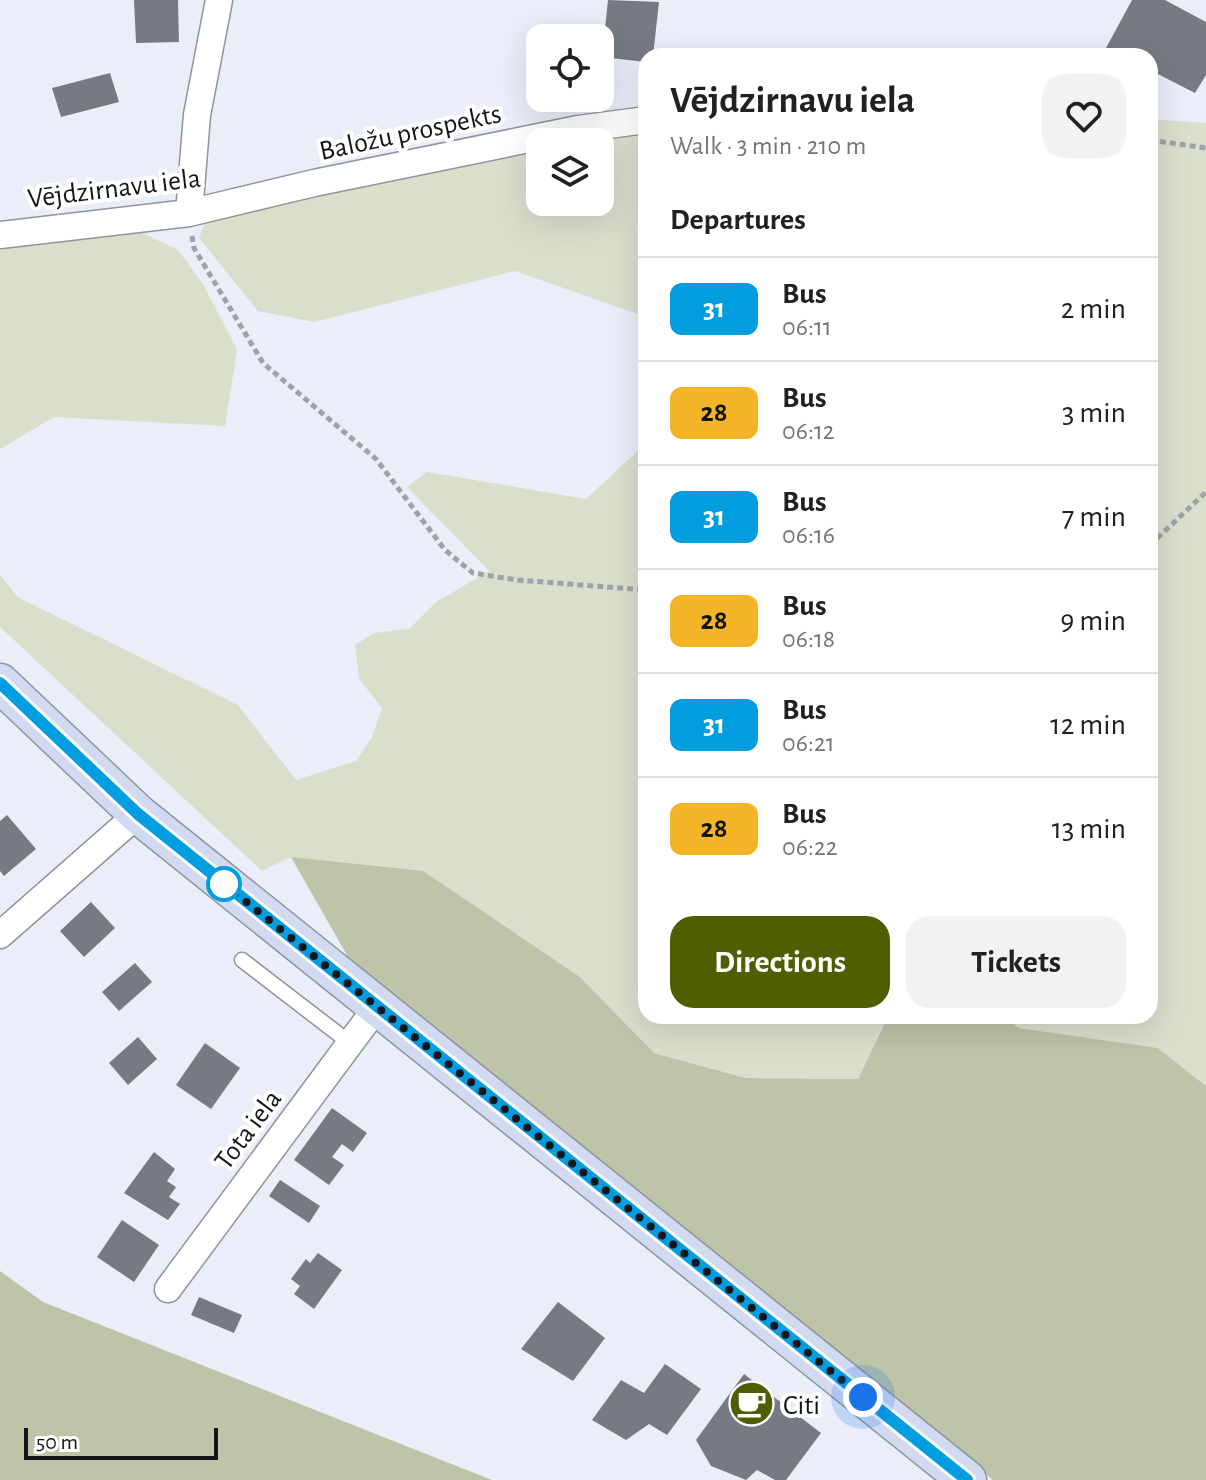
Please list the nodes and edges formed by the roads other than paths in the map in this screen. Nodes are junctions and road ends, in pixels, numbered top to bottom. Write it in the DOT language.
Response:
graph roads {
  1 [pos="219,0"];
  2 [pos="638,121"];
  3 [pos="235,204"];
  4 [pos="189,213"];
  5 [pos="0,235"];
  6 [pos="0,683"];
  7 [pos="138,814"];
  8 [pos="0,935"];
  9 [pos="242,960"];
  10 [pos="377,1007"];
  11 [pos="350,1043"];
  12 [pos="168,1289"];
  13 [pos="967,1480"];
  1 -- 4 [label="street"];
  2 -- 3 [label="street, Baložu prospekts"];
  3 -- 4 [label="street, Vējdzirnavu iela"];
  4 -- 5 [label="street, Vējdzirnavu iela"];
  6 -- 7 [label="main road"];
  7 -- 8 [label="street"];
  7 -- 10 [label="main road"];
  9 -- 11 [label="lane"];
  10 -- 11 [label="street, Tota iela"];
  10 -- 13 [label="main road"];
  11 -- 12 [label="street, Tota iela"];
}
